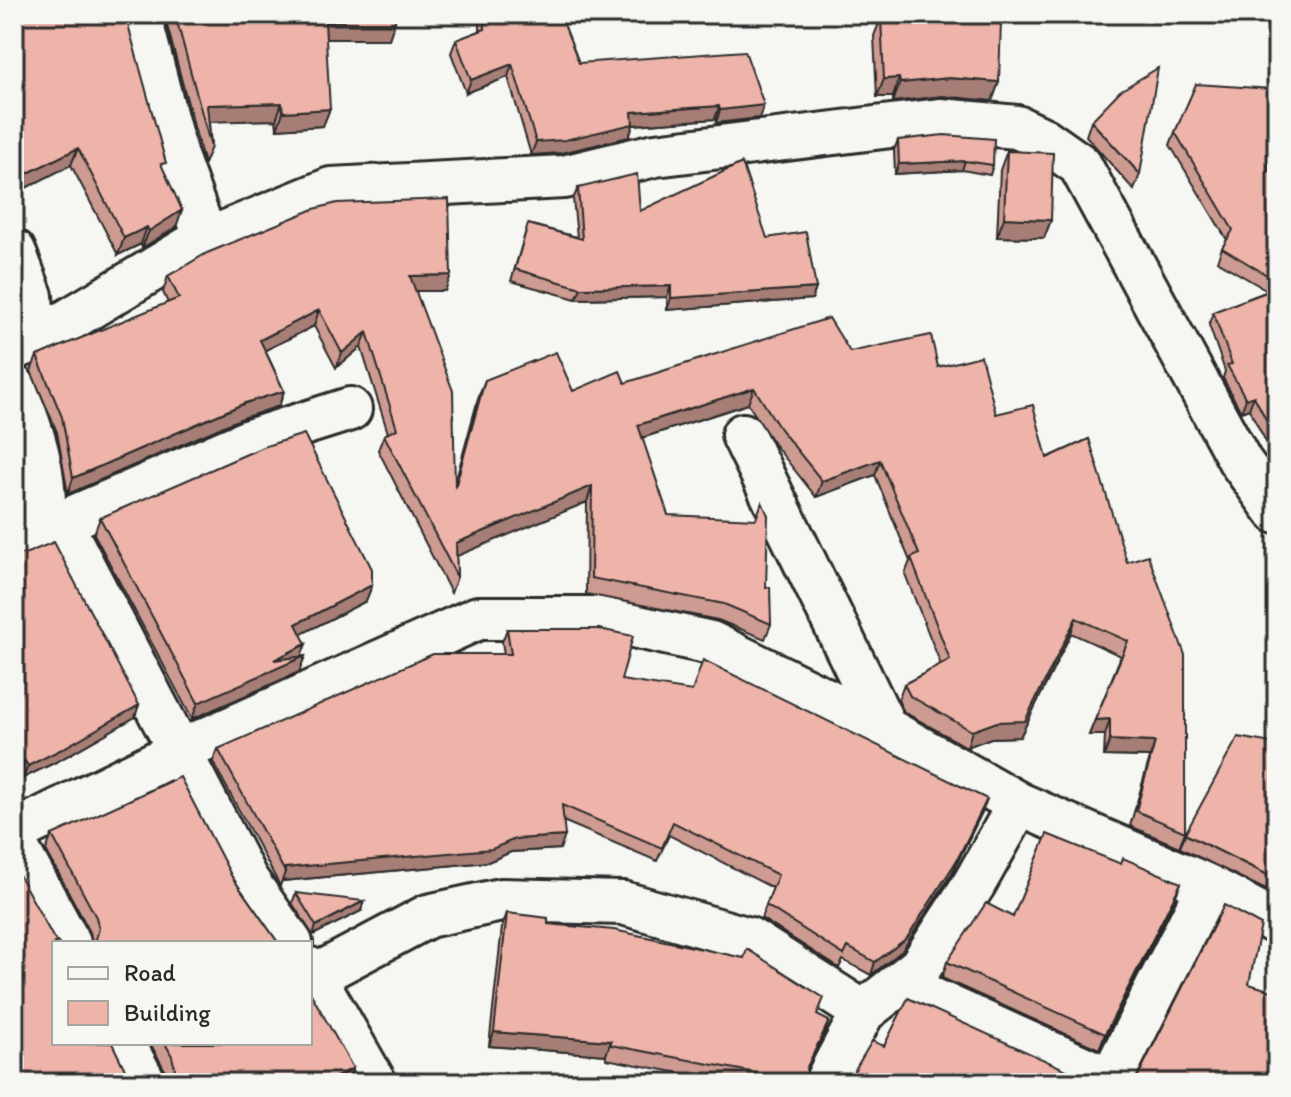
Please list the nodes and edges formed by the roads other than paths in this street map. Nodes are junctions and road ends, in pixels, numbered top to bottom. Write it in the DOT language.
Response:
graph roads {
  1 [pos="139,14"];
  2 [pos="207,242"];
  3 [pos="14,251"];
  4 [pos="24,344"];
  5 [pos="14,387"];
  6 [pos="350,409"];
  7 [pos="743,435"];
  8 [pos="1277,512"];
  9 [pos="40,533"];
  10 [pos="886,729"];
  11 [pos="180,751"];
  12 [pos="1019,804"];
  13 [pos="14,832"];
  14 [pos="14,842"];
  15 [pos="1208,886"];
  16 [pos="1277,923"];
  17 [pos="68,941"];
  18 [pos="290,941"];
  19 [pos="312,960"];
  20 [pos="312,975"];
  21 [pos="898,984"];
  22 [pos="863,1012"];
  23 [pos="124,1045"];
  24 [pos="1110,1082"];
  25 [pos="145,1083"];
  26 [pos="375,1083"];
  27 [pos="825,1083"];
  1 -- 2 [label="street"];
  2 -- 4 [label="street"];
  2 -- 8 [label="street"];
  3 -- 4 [label="street"];
  5 -- 9 [label="street"];
  6 -- 9 [label="street"];
  7 -- 10 [label="street"];
  9 -- 11 [label="street"];
  10 -- 11 [label="street"];
  10 -- 12 [label="street"];
  11 -- 13 [label="street"];
  11 -- 18 [label="street"];
  12 -- 15 [label="street"];
  12 -- 21 [label="street"];
  14 -- 17 [label="street"];
  15 -- 16 [label="street"];
  15 -- 24 [label="street"];
  19 -- 22 [label="street"];
  20 -- 26 [label="street"];
  21 -- 22 [label="street"];
  21 -- 24 [label="street"];
  22 -- 27 [label="street"];
  23 -- 25 [label="street"];
}
